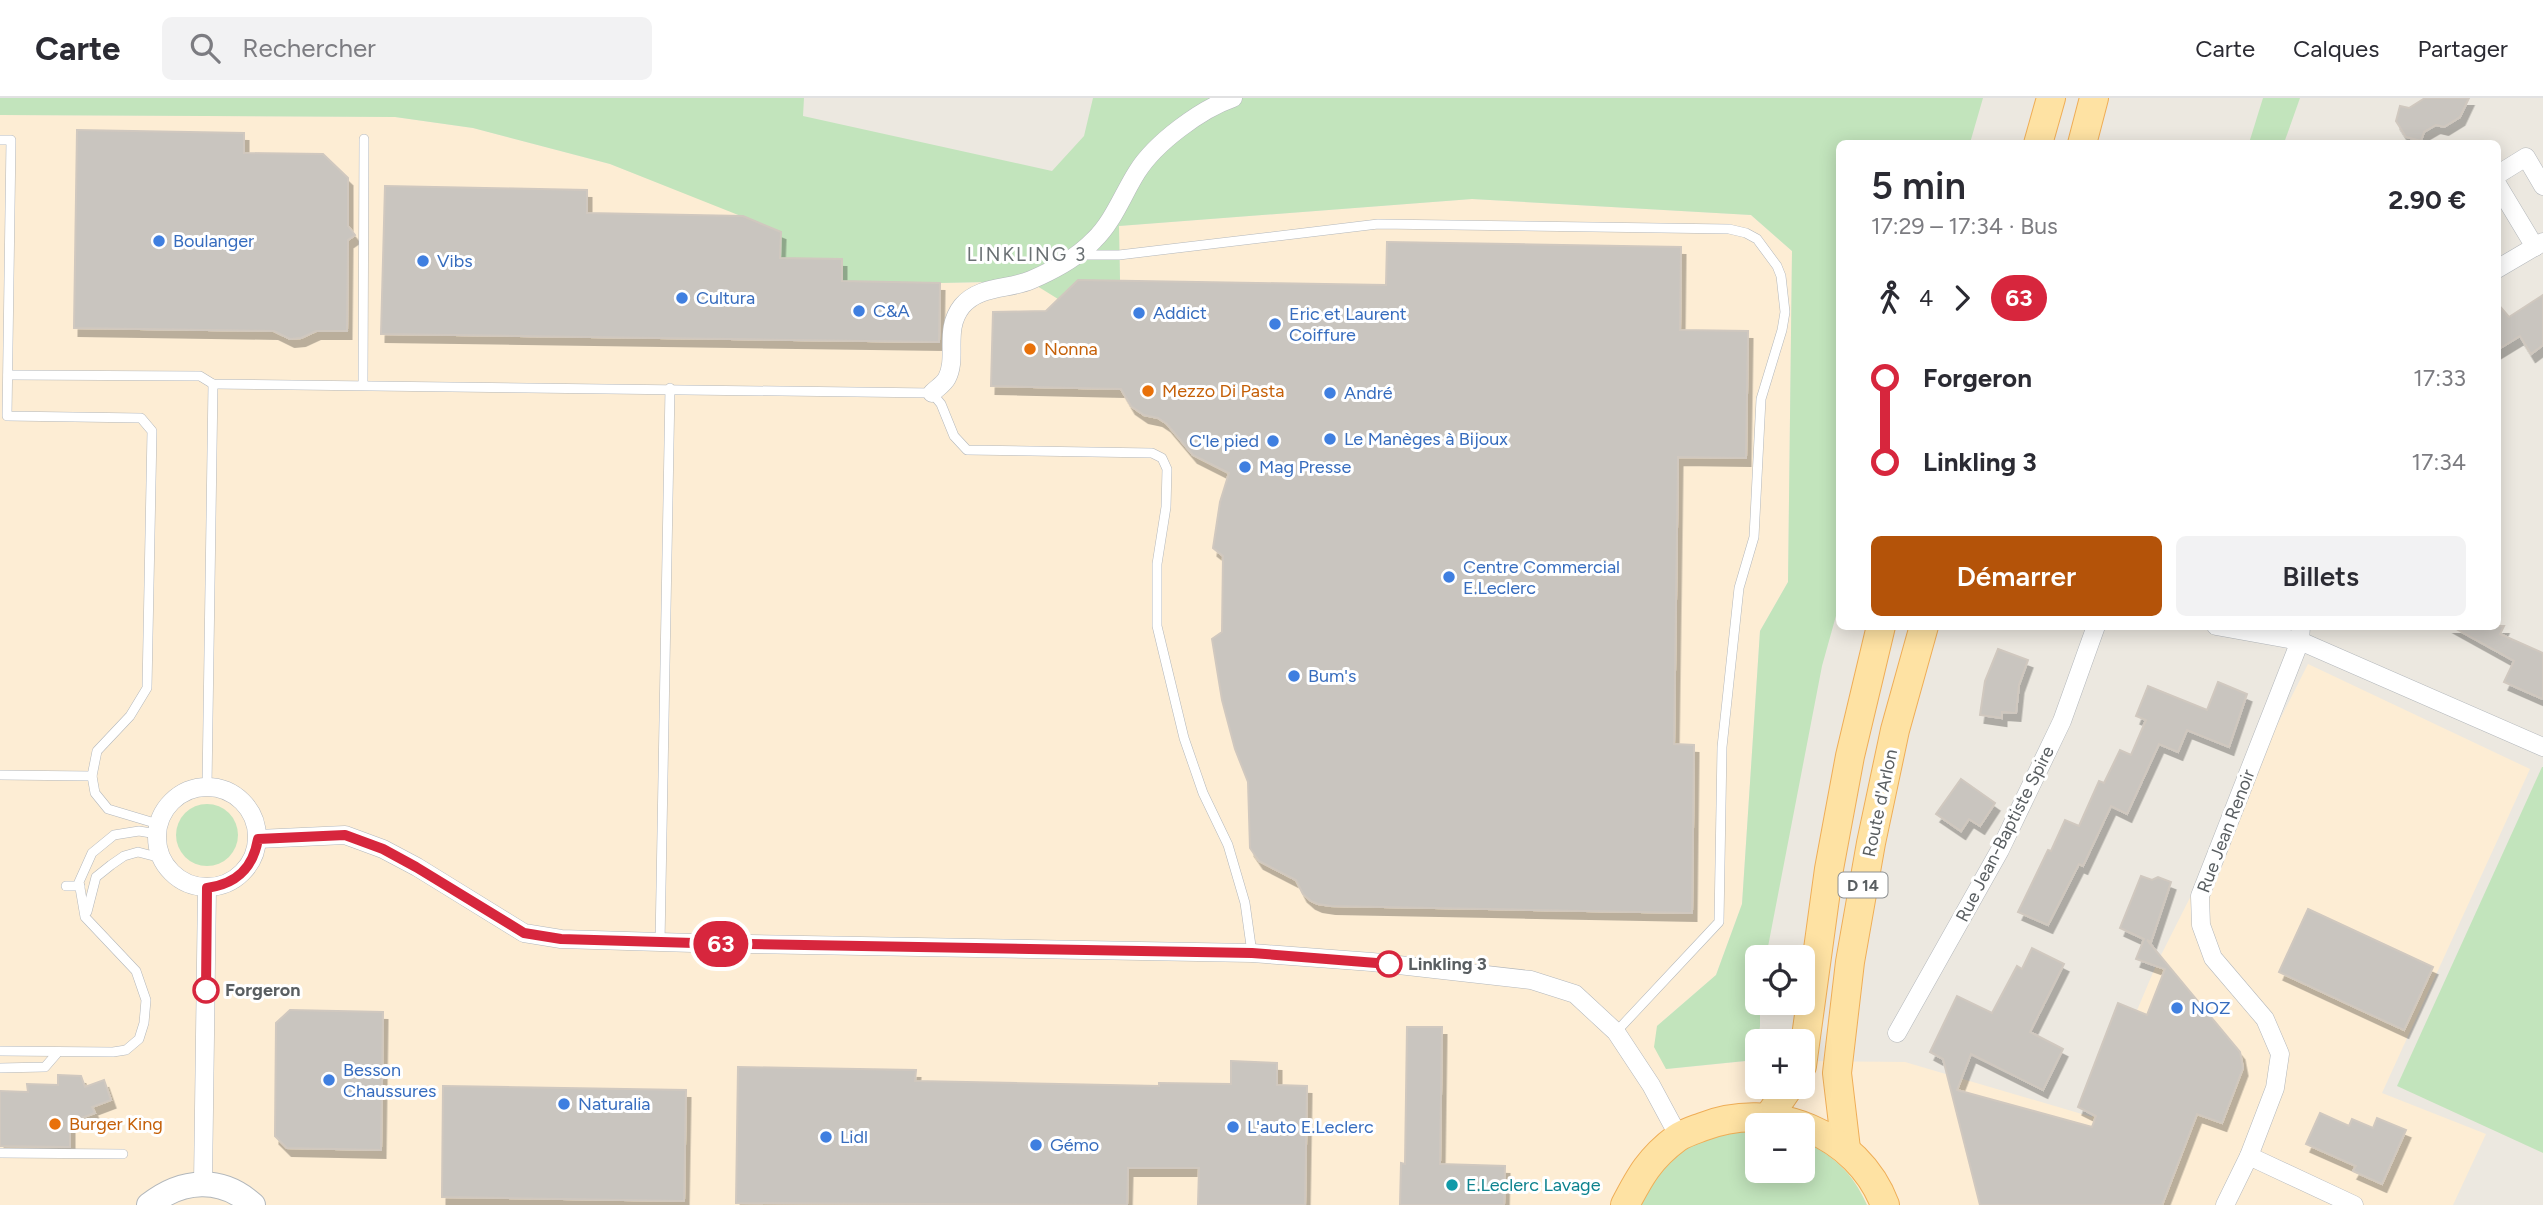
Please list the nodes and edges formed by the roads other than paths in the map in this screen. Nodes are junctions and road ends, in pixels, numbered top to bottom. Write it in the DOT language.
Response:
graph roads {
  1 [pos="1233,98"];
  2 [pos="2051,98"];
  3 [pos="2094,98"];
  4 [pos="364,139"];
  5 [pos="0,140"];
  6 [pos="2039,140"];
  7 [pos="2083,140"];
  8 [pos="2501,172"];
  9 [pos="2543,186"];
  10 [pos="2501,190"];
  11 [pos="2539,244"];
  12 [pos="1074,255"];
  13 [pos="2501,267"];
  14 [pos="8,375"];
  15 [pos="213,384"];
  16 [pos="363,385"];
  17 [pos="670,388"];
  18 [pos="932,393"];
  19 [pos="1880,630"];
  20 [pos="1923,630"];
  21 [pos="2095,630"];
  22 [pos="2258,630"];
  23 [pos="2300,634"];
  24 [pos="2543,747"];
  25 [pos="0,775"];
  26 [pos="92,776"];
  27 [pos="207,786"];
  28 [pos="157,829"];
  29 [pos="258,839"];
  30 [pos="161,858"];
  31 [pos="66,886"];
  32 [pos="80,886"];
  33 [pos="207,888"];
  34 [pos="86,917"];
  35 [pos="660,943"];
  36 [pos="1252,953"];
  37 [pos="1807,1029"];
  38 [pos="1616,1032"];
  39 [pos="1897,1033"];
  40 [pos="0,1051"];
  41 [pos="58,1052"];
  42 [pos="0,1068"];
  43 [pos="1745,1118"];
  44 [pos="1815,1130"];
  45 [pos="1679,1137"];
  46 [pos="1846,1149"];
  47 [pos="0,1153"];
  48 [pos="124,1154"];
  49 [pos="2249,1156"];
  50 [pos="203,1183"];
  51 [pos="149,1205"];
  52 [pos="253,1205"];
  53 [pos="1625,1205"];
  54 [pos="1885,1205"];
  55 [pos="2225,1205"];
  56 [pos="2354,1205"];
  1 -- 12 [label="street"];
  2 -- 6 [label="main road"];
  3 -- 7 [label="main road"];
  4 -- 16 [label="lane"];
  5 -- 14 [label="lane"];
  8 -- 9 [label="street"];
  10 -- 11 [label="street"];
  11 -- 13 [label="street"];
  12 -- 18 [label="street"];
  12 -- 38 [label="lane"];
  14 -- 15 [label="lane"];
  14 -- 26 [label="lane"];
  15 -- 16 [label="lane"];
  15 -- 27 [label="lane"];
  16 -- 17 [label="lane"];
  17 -- 18 [label="lane"];
  17 -- 35 [label="lane"];
  18 -- 36 [label="lane"];
  19 -- 37 [label="main road, Route d'Arlon / D 14"];
  20 -- 46 [label="main road, Route d'Arlon / D 14"];
  21 -- 39 [label="street, Rue Jean-Baptiste Spire"];
  22 -- 23 [label="street"];
  23 -- 24 [label="street"];
  23 -- 49 [label="street, Rue Jean Renoir"];
  25 -- 26 [label="lane"];
  26 -- 28 [label="lane"];
  27 -- 28 [label="street"];
  27 -- 29 [label="street"];
  28 -- 30 [label="street"];
  28 -- 32 [label="lane"];
  29 -- 33 [label="street"];
  29 -- 35 [label="street"];
  30 -- 33 [label="street"];
  30 -- 34 [label="lane"];
  31 -- 32 [label="lane"];
  32 -- 34 [label="lane"];
  33 -- 50 [label="street"];
  34 -- 41 [label="lane"];
  35 -- 36 [label="street"];
  36 -- 38 [label="street"];
  38 -- 45 [label="street"];
  40 -- 41 [label="lane"];
  41 -- 42 [label="lane"];
  43 -- 45 [label="main road"];
  44 -- 46 [label="main road"];
  45 -- 53 [label="main road"];
  46 -- 54 [label="main road"];
  47 -- 48 [label="lane"];
  49 -- 55 [label="street, Rue Jean Renoir"];
  49 -- 56 [label="street"];
  50 -- 51 [label="main road"];
  50 -- 52 [label="main road"];
}
